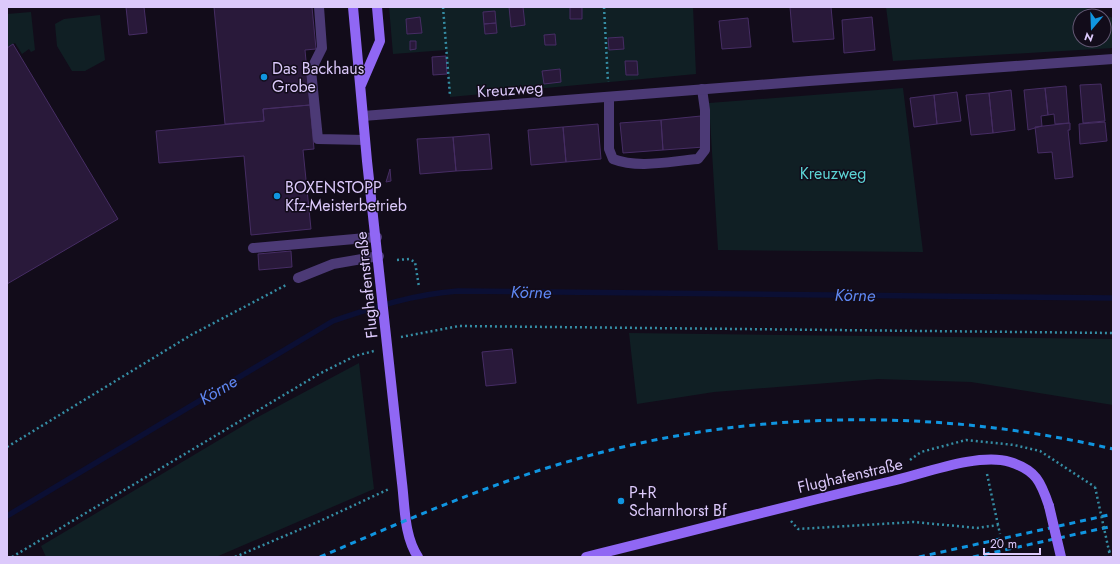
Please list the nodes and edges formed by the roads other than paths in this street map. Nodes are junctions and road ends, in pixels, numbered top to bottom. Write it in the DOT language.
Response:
graph roads {
  1 [pos="319,7"];
  2 [pos="353,7"];
  3 [pos="377,7"];
  4 [pos="1113,59"];
  5 [pos="360,87"];
  6 [pos="702,89"];
  7 [pos="609,97"];
  8 [pos="363,116"];
  9 [pos="365,140"];
  10 [pos="377,237"];
  11 [pos="252,248"];
  12 [pos="379,256"];
  13 [pos="298,278"];
  14 [pos="418,557"];
  15 [pos="586,557"];
  16 [pos="1061,557"];
  1 -- 9 [label="street"];
  2 -- 5 [label="main road, Flughafenstraße"];
  3 -- 5 [label="main road"];
  4 -- 6 [label="street, Kreuzweg"];
  5 -- 8 [label="main road, Flughafenstraße"];
  6 -- 7 [label="street, Kreuzweg"];
  6 -- 7 [label="street"];
  7 -- 8 [label="street, Kreuzweg"];
  8 -- 9 [label="main road, Flughafenstraße"];
  9 -- 10 [label="main road, Flughafenstraße"];
  10 -- 11 [label="street"];
  10 -- 12 [label="main road, Flughafenstraße"];
  12 -- 13 [label="street"];
  12 -- 14 [label="main road, Flughafenstraße"];
  15 -- 16 [label="main road, Flughafenstraße, bridge"];
}
